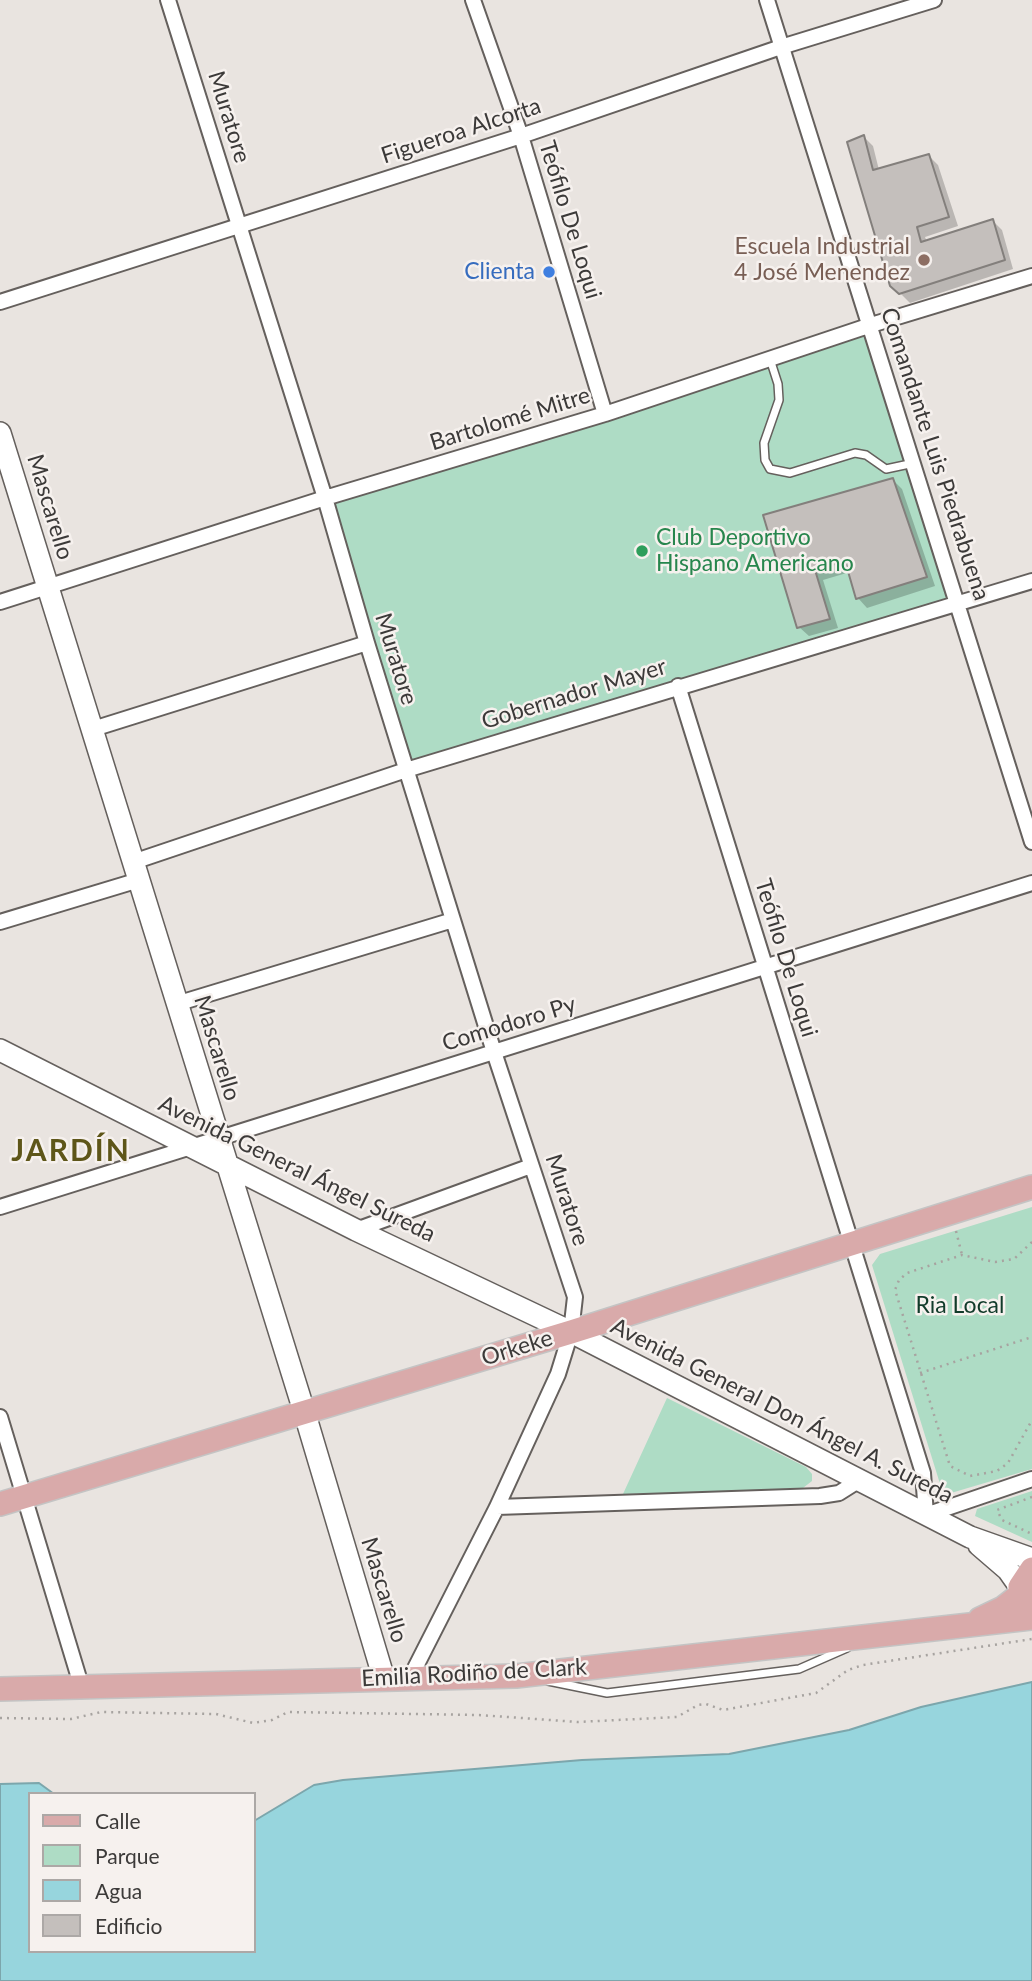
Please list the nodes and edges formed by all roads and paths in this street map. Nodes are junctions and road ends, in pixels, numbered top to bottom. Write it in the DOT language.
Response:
graph roads {
  1 [pos="168,0"];
  2 [pos="473,0"];
  3 [pos="767,0"];
  4 [pos="934,0"];
  5 [pos="781,47"];
  6 [pos="521,136"];
  7 [pos="238,224"];
  8 [pos="1032,276"];
  9 [pos="0,302"];
  10 [pos="871,324"];
  11 [pos="770,359"];
  12 [pos="605,414"];
  13 [pos="2,447"];
  14 [pos="914,463"];
  15 [pos="325,498"];
  16 [pos="1032,581"];
  17 [pos="48,589"];
  18 [pos="0,602"];
  19 [pos="959,605"];
  20 [pos="367,643"];
  21 [pos="678,686"];
  22 [pos="93,729"];
  23 [pos="406,770"];
  24 [pos="1032,842"];
  25 [pos="136,871"];
  26 [pos="1032,883"];
  27 [pos="453,920"];
  28 [pos="0,922"];
  29 [pos="765,968"];
  30 [pos="176,1004"];
  31 [pos="0,1051"];
  32 [pos="494,1052"];
  33 [pos="218,1137"];
  34 [pos="190,1146"];
  35 [pos="226,1165"];
  36 [pos="531,1166"];
  37 [pos="1032,1187"];
  38 [pos="0,1207"];
  39 [pos="951,1213"];
  40 [pos="356,1230"];
  41 [pos="1032,1242"];
  42 [pos="853,1244"];
  43 [pos="962,1255"];
  44 [pos="571,1332"];
  45 [pos="1032,1337"];
  46 [pos="920,1373"];
  47 [pos="304,1412"];
  48 [pos="0,1417"];
  49 [pos="1032,1420"];
  50 [pos="1032,1479"];
  51 [pos="858,1481"];
  52 [pos="23,1496"];
  53 [pos="1032,1497"];
  54 [pos="0,1504"];
  55 [pos="497,1507"];
  56 [pos="926,1515"];
  57 [pos="1032,1534"];
  58 [pos="970,1537"];
  59 [pos="1032,1559"];
  60 [pos="1026,1590"];
  61 [pos="1032,1618"];
  62 [pos="947,1629"];
  63 [pos="1032,1639"];
  64 [pos="410,1678"];
  65 [pos="384,1679"];
  66 [pos="82,1688"];
  67 [pos="0,1689"];
  68 [pos="0,1718"];
  1 -- 7 [label="street, Muratore"];
  2 -- 6 [label="street, Teófilo De Loqui"];
  3 -- 5 [label="street, Comandante Luis Piedrabuena"];
  4 -- 5 [label="street, Figueroa Alcorta"];
  5 -- 6 [label="street, Figueroa Alcorta"];
  5 -- 10 [label="street, Comandante Luis Piedrabuena"];
  6 -- 7 [label="street, Figueroa Alcorta"];
  6 -- 12 [label="street, Teófilo De Loqui"];
  7 -- 9 [label="street, Figueroa Alcorta"];
  7 -- 15 [label="street, Muratore"];
  8 -- 10 [label="street, Bartolomé Mitre"];
  10 -- 11 [label="street, Bartolomé Mitre"];
  10 -- 14 [label="street, Comandante Luis Piedrabuena"];
  11 -- 12 [label="street, Bartolomé Mitre"];
  11 -- 14 [label="lane"];
  12 -- 15 [label="street, Bartolomé Mitre"];
  13 -- 17 [label="main road, Mascarello"];
  14 -- 19 [label="street, Comandante Luis Piedrabuena"];
  15 -- 17 [label="street, Bartolomé Mitre"];
  15 -- 20 [label="street, Muratore"];
  16 -- 19 [label="street, Gobernador Mayer"];
  17 -- 18 [label="street, Bartolomé Mitre"];
  17 -- 22 [label="main road, Mascarello"];
  19 -- 21 [label="street, Gobernador Mayer"];
  19 -- 24 [label="street, Comandante Luis Piedrabuena"];
  20 -- 22 [label="street"];
  20 -- 23 [label="street, Muratore"];
  21 -- 23 [label="street, Gobernador Mayer"];
  21 -- 29 [label="street, Teófilo De Loqui"];
  22 -- 25 [label="main road, Mascarello"];
  23 -- 25 [label="street, Gobernador Mayer"];
  23 -- 27 [label="street, Muratore"];
  25 -- 28 [label="street, Gobernador Mayer"];
  25 -- 30 [label="main road, Mascarello"];
  26 -- 29 [label="street, Comodoro Py"];
  27 -- 30 [label="street"];
  27 -- 32 [label="street, Muratore"];
  29 -- 32 [label="street, Comodoro Py"];
  29 -- 42 [label="street, Teófilo De Loqui"];
  30 -- 33 [label="main road, Mascarello"];
  31 -- 34 [label="main road, Avenida General Ángel Sureda"];
  32 -- 33 [label="street, Comodoro Py"];
  32 -- 36 [label="street, Muratore"];
  33 -- 34 [label="street, Comodoro Py"];
  33 -- 35 [label="main road, Mascarello"];
  34 -- 35 [label="main road, Avenida General Ángel Sureda"];
  34 -- 38 [label="street, Comodoro Py"];
  35 -- 40 [label="main road, Avenida General Ángel Sureda"];
  35 -- 47 [label="main road, Mascarello"];
  36 -- 40 [label="street"];
  36 -- 44 [label="street, Muratore"];
  37 -- 39 [label="main road, Orkeke"];
  39 -- 42 [label="main road, Orkeke"];
  39 -- 43 [label="path"];
  40 -- 44 [label="main road, Avenida General Ángel Sureda"];
  41 -- 43 [label="path"];
  42 -- 44 [label="main road, Orkeke"];
  42 -- 56 [label="street, Teófilo De Loqui"];
  43 -- 46 [label="path"];
  44 -- 47 [label="main road, Orkeke"];
  44 -- 51 [label="main road, Avenida General Don Ángel A. Sureda"];
  44 -- 55 [label="street, Muratore"];
  45 -- 46 [label="path"];
  46 -- 49 [label="path"];
  47 -- 52 [label="main road, Orkeke"];
  47 -- 65 [label="main road, Mascarello"];
  48 -- 52 [label="street"];
  50 -- 56 [label="street"];
  51 -- 55 [label="street"];
  51 -- 56 [label="main road, Avenida General Don Ángel A. Sureda"];
  52 -- 54 [label="main road, Orkeke"];
  52 -- 66 [label="street"];
  53 -- 57 [label="path"];
  55 -- 64 [label="street, Muratore"];
  56 -- 58 [label="main road, Avenida General Don Ángel A. Sureda"];
  58 -- 59 [label="main road, Avenida General Don Ángel A. Sureda"];
  58 -- 60 [label="main road, Avenida General Don Ángel A. Sureda"];
  60 -- 62 [label="main road, Emilia Rodiño de Clark"];
  61 -- 62 [label="main road, Emilia Rodiño de Clark"];
  62 -- 64 [label="main road, Emilia Rodiño de Clark"];
  63 -- 68 [label="path"];
  64 -- 65 [label="main road, Emilia Rodiño de Clark"];
  65 -- 66 [label="main road, Emilia Rodiño de Clark"];
  66 -- 67 [label="main road, Emilia Rodiño de Clark"];
}
